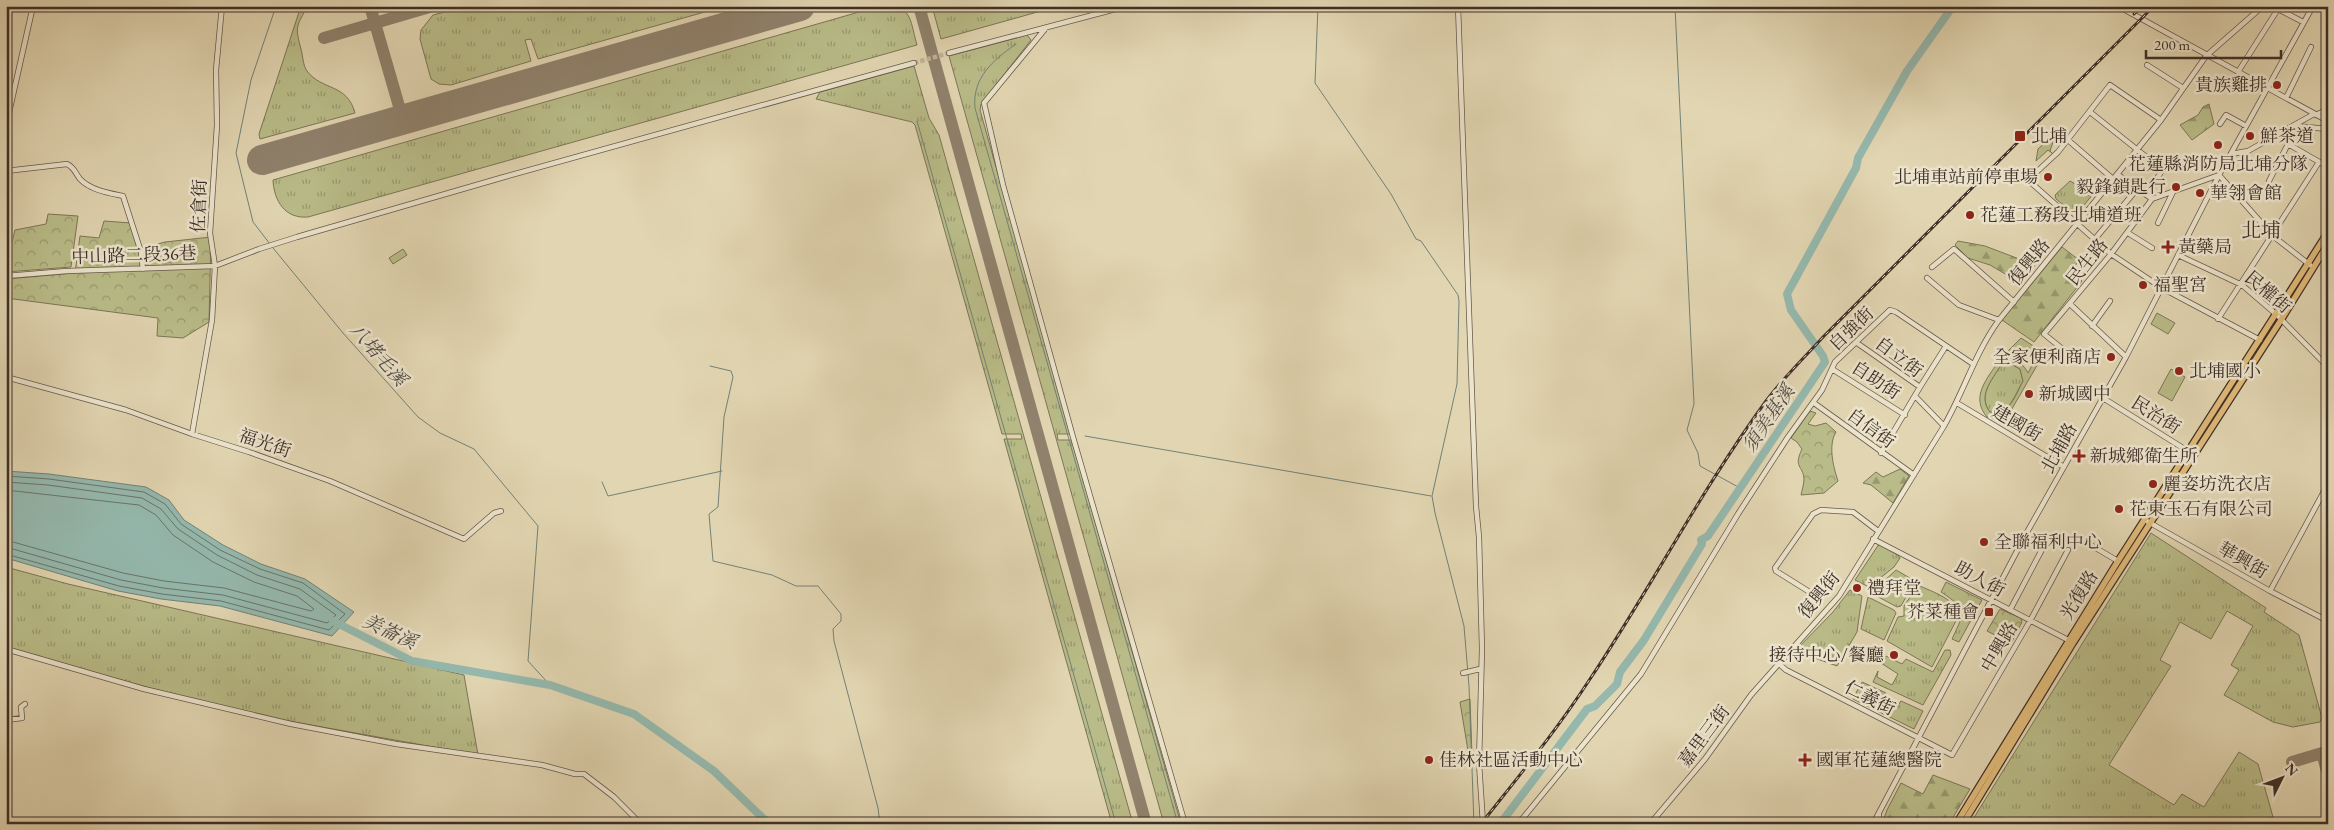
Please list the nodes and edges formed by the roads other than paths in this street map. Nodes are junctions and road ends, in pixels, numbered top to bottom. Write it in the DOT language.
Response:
graph roads {
  1 [pos="33,6"];
  2 [pos="222,6"];
  3 [pos="1127,6"];
  4 [pos="1458,6"];
  5 [pos="2118,6"];
  6 [pos="2132,6"];
  7 [pos="2263,6"];
  8 [pos="2313,6"];
  9 [pos="2127,11"];
  10 [pos="2303,22"];
  11 [pos="1045,29"];
  12 [pos="2311,47"];
  13 [pos="948,53"];
  14 [pos="2206,56"];
  15 [pos="914,63"];
  16 [pos="2147,65"];
  17 [pos="2238,72"];
  18 [pos="2184,88"];
  19 [pos="2268,88"];
  20 [pos="2286,98"];
  21 [pos="2328,108"];
  22 [pos="2090,112"];
  23 [pos="2315,114"];
  24 [pos="2161,120"];
  25 [pos="2328,121"];
  26 [pos="2220,124"];
  27 [pos="6,126"];
  28 [pos="2246,126"];
  29 [pos="2294,126"];
  30 [pos="2328,130"];
  31 [pos="2282,132"];
  32 [pos="2068,140"];
  33 [pos="2288,144"];
  34 [pos="2137,150"];
  35 [pos="2231,154"];
  36 [pos="2319,162"];
  37 [pos="2328,167"];
  38 [pos="6,171"];
  39 [pos="2117,174"];
  40 [pos="2219,175"];
  41 [pos="2113,179"];
  42 [pos="2269,181"];
  43 [pos="2138,188"];
  44 [pos="2173,192"];
  45 [pos="2147,194"];
  46 [pos="2152,199"];
  47 [pos="2158,223"];
  48 [pos="2077,225"];
  49 [pos="2328,232"];
  50 [pos="2128,233"];
  51 [pos="2273,236"];
  52 [pos="2094,240"];
  53 [pos="2328,244"];
  54 [pos="2152,248"];
  55 [pos="2111,254"];
  56 [pos="2178,255"];
  57 [pos="215,266"];
  58 [pos="2311,266"];
  59 [pos="1932,267"];
  60 [pos="143,269"];
  61 [pos="6,276"];
  62 [pos="1927,278"];
  63 [pos="2242,285"];
  64 [pos="2162,288"];
  65 [pos="2110,301"];
  66 [pos="2014,302"];
  67 [pos="2070,304"];
  68 [pos="2276,315"];
  69 [pos="2218,319"];
  70 [pos="1999,320"];
  71 [pos="2281,320"];
  72 [pos="2092,326"];
  73 [pos="2263,342"];
  74 [pos="1857,343"];
  75 [pos="1946,346"];
  76 [pos="2070,355"];
  77 [pos="2126,357"];
  78 [pos="1974,364"];
  79 [pos="2328,367"];
  80 [pos="1832,369"];
  81 [pos="6,377"];
  82 [pos="1920,387"];
  83 [pos="1916,396"];
  84 [pos="2103,398"];
  85 [pos="1814,403"];
  86 [pos="1957,403"];
  87 [pos="1905,415"];
  88 [pos="1944,426"];
  89 [pos="192,434"];
  90 [pos="2189,451"];
  91 [pos="1882,453"];
  92 [pos="2195,456"];
  93 [pos="2064,467"];
  94 [pos="1914,475"];
  95 [pos="2328,484"];
  96 [pos="501,511"];
  97 [pos="2148,521"];
  98 [pos="1878,531"];
  99 [pos="1873,539"];
  100 [pos="2047,540"];
  101 [pos="2082,540"];
  102 [pos="2068,550"];
  103 [pos="2118,562"];
  104 [pos="2270,591"];
  105 [pos="1816,596"];
  106 [pos="1991,600"];
  107 [pos="2010,610"];
  108 [pos="2030,621"];
  109 [pos="2328,621"];
  110 [pos="2071,642"];
  111 [pos="6,649"];
  112 [pos="1778,664"];
  113 [pos="1480,669"];
  114 [pos="1463,673"];
  115 [pos="25,704"];
  116 [pos="6,720"];
  117 [pos="1919,737"];
  118 [pos="1952,755"];
  119 [pos="1879,814"];
  120 [pos="641,824"];
  121 [pos="1185,824"];
  122 [pos="1483,824"];
  123 [pos="1518,824"];
  124 [pos="1650,824"];
  125 [pos="1873,824"];
  126 [pos="1879,824"];
  127 [pos="1956,824"];
  128 [pos="1963,824"];
  1 -- 27 [label="street"];
  2 -- 57 [label="street, 佐倉街"];
  3 -- 11 [label="street"];
  4 -- 113 [label="street"];
  5 -- 9 [label="street"];
  6 -- 9 [label="street"];
  7 -- 14 [label="street, 復興路"];
  8 -- 10 [label="street, 北埔路"];
  9 -- 14 [label="street"];
  10 -- 17 [label="street"];
  10 -- 19 [label="street, 北埔路"];
  11 -- 13 [label="street"];
  11 -- 121 [label="street"];
  12 -- 20 [label="street"];
  14 -- 17 [label="street"];
  14 -- 18 [label="street, 復興路"];
  15 -- 57 [label="street, 中山路二段36巷"];
  16 -- 18 [label="street"];
  17 -- 19 [label="street"];
  18 -- 24 [label="street, 復興路"];
  19 -- 20 [label="street"];
  19 -- 28 [label="street, 北埔路"];
  20 -- 23 [label="street"];
  21 -- 23 [label="street"];
  22 -- 24 [label="street"];
  22 -- 32 [label="street"];
  22 -- 34 [label="street"];
  23 -- 25 [label="street"];
  23 -- 29 [label="street"];
  24 -- 34 [label="street, 復興路"];
  26 -- 28 [label="street"];
  28 -- 35 [label="street, 北埔路"];
  29 -- 30 [label="street"];
  29 -- 31 [label="street"];
  31 -- 33 [label="street"];
  31 -- 35 [label="street"];
  32 -- 41 [label="street"];
  32 -- 48 [label="street"];
  33 -- 36 [label="street"];
  33 -- 42 [label="street"];
  34 -- 39 [label="street, 復興路"];
  34 -- 45 [label="street"];
  35 -- 40 [label="street, 北埔路"];
  36 -- 37 [label="street"];
  36 -- 51 [label="street"];
  38 -- 60 [label="street"];
  39 -- 41 [label="street, 復興路"];
  39 -- 43 [label="street"];
  40 -- 44 [label="street"];
  40 -- 51 [label="street"];
  40 -- 56 [label="street, 北埔路"];
  41 -- 48 [label="street, 復興路"];
  43 -- 45 [label="street"];
  43 -- 52 [label="street"];
  44 -- 46 [label="street"];
  44 -- 47 [label="street"];
  45 -- 46 [label="street"];
  46 -- 50 [label="street, 民生路"];
  48 -- 52 [label="street"];
  48 -- 66 [label="street, 復興路"];
  49 -- 58 [label="main road, 光復路"];
  50 -- 54 [label="street"];
  50 -- 55 [label="street, 民生路"];
  51 -- 58 [label="street"];
  51 -- 63 [label="street"];
  52 -- 55 [label="street"];
  53 -- 58 [label="main road, 光復路"];
  55 -- 64 [label="street"];
  55 -- 67 [label="street, 民生路"];
  56 -- 63 [label="street, 民權街"];
  56 -- 64 [label="street, 北埔路"];
  57 -- 60 [label="street, 中山路二段36巷"];
  57 -- 89 [label="street, 佐倉街"];
  58 -- 68 [label="main road, 光復路"];
  58 -- 71 [label="main road, 光復路"];
  59 -- 66 [label="street"];
  60 -- 61 [label="street, 中山路二段36巷"];
  62 -- 70 [label="street"];
  63 -- 68 [label="street, 民權街"];
  63 -- 69 [label="street"];
  64 -- 69 [label="street"];
  64 -- 77 [label="street, 北埔路"];
  65 -- 72 [label="street"];
  66 -- 70 [label="street, 復興路"];
  67 -- 72 [label="street"];
  67 -- 76 [label="street, 民生路"];
  68 -- 71 [label="street, 民權街"];
  68 -- 73 [label="main road, 光復路"];
  69 -- 73 [label="street"];
  70 -- 78 [label="street, 復興路"];
  71 -- 73 [label="main road, 光復路"];
  71 -- 79 [label="street, 民權街"];
  72 -- 77 [label="street"];
  73 -- 90 [label="main road, 光復路"];
  73 -- 92 [label="main road, 光復路"];
  74 -- 75 [label="street, 自強街"];
  74 -- 80 [label="street, 自強街"];
  74 -- 82 [label="street, 自立街"];
  75 -- 78 [label="street, 自強街"];
  75 -- 82 [label="street"];
  77 -- 84 [label="street, 北埔路"];
  78 -- 86 [label="street, 復興路"];
  80 -- 85 [label="street, 自強街"];
  80 -- 87 [label="street, 自助街"];
  81 -- 89 [label="street, 福光街"];
  82 -- 83 [label="street, 自立街"];
  83 -- 87 [label="street, 自立街"];
  83 -- 88 [label="street"];
  84 -- 90 [label="street, 民治街"];
  84 -- 93 [label="street, 北埔路"];
  85 -- 91 [label="street, 自信街"];
  85 -- 123 [label="street, 自強街"];
  86 -- 88 [label="street, 復興路"];
  86 -- 93 [label="street, 建國街"];
  87 -- 91 [label="street, 自立街"];
  88 -- 94 [label="street, 復興路"];
  89 -- 96 [label="street, 福光街"];
  90 -- 92 [label="street, 民治街"];
  90 -- 97 [label="main road, 光復路"];
  91 -- 94 [label="street, 自信街"];
  92 -- 97 [label="main road, 光復路"];
  93 -- 106 [label="street, 北埔路"];
  94 -- 98 [label="street, 復興路"];
  95 -- 104 [label="street"];
  97 -- 103 [label="main road, 光復路"];
  97 -- 104 [label="street, 華興街"];
  97 -- 110 [label="main road, 光復路"];
  98 -- 99 [label="street, 復興路"];
  98 -- 105 [label="street"];
  99 -- 106 [label="street, 助人街"];
  99 -- 112 [label="street, 復興街"];
  100 -- 107 [label="street"];
  101 -- 103 [label="street"];
  102 -- 108 [label="street, 中興路"];
  103 -- 110 [label="main road, 光復路"];
  104 -- 109 [label="street, 華興街"];
  106 -- 107 [label="street, 助人街"];
  106 -- 117 [label="street, 北埔路"];
  107 -- 108 [label="street, 助人街"];
  108 -- 110 [label="street, 助人街"];
  108 -- 118 [label="street, 中興路"];
  110 -- 127 [label="main road, 光復路"];
  110 -- 128 [label="main road, 光復路"];
  111 -- 120 [label="street"];
  112 -- 117 [label="street, 仁義街"];
  112 -- 124 [label="street, 嘉里三街"];
  113 -- 114 [label="street"];
  113 -- 122 [label="street"];
  115 -- 116 [label="street"];
  117 -- 118 [label="street, 仁義街"];
  117 -- 119 [label="street, 北埔路"];
  119 -- 125 [label="street, 北埔路"];
  119 -- 126 [label="street"];
}
